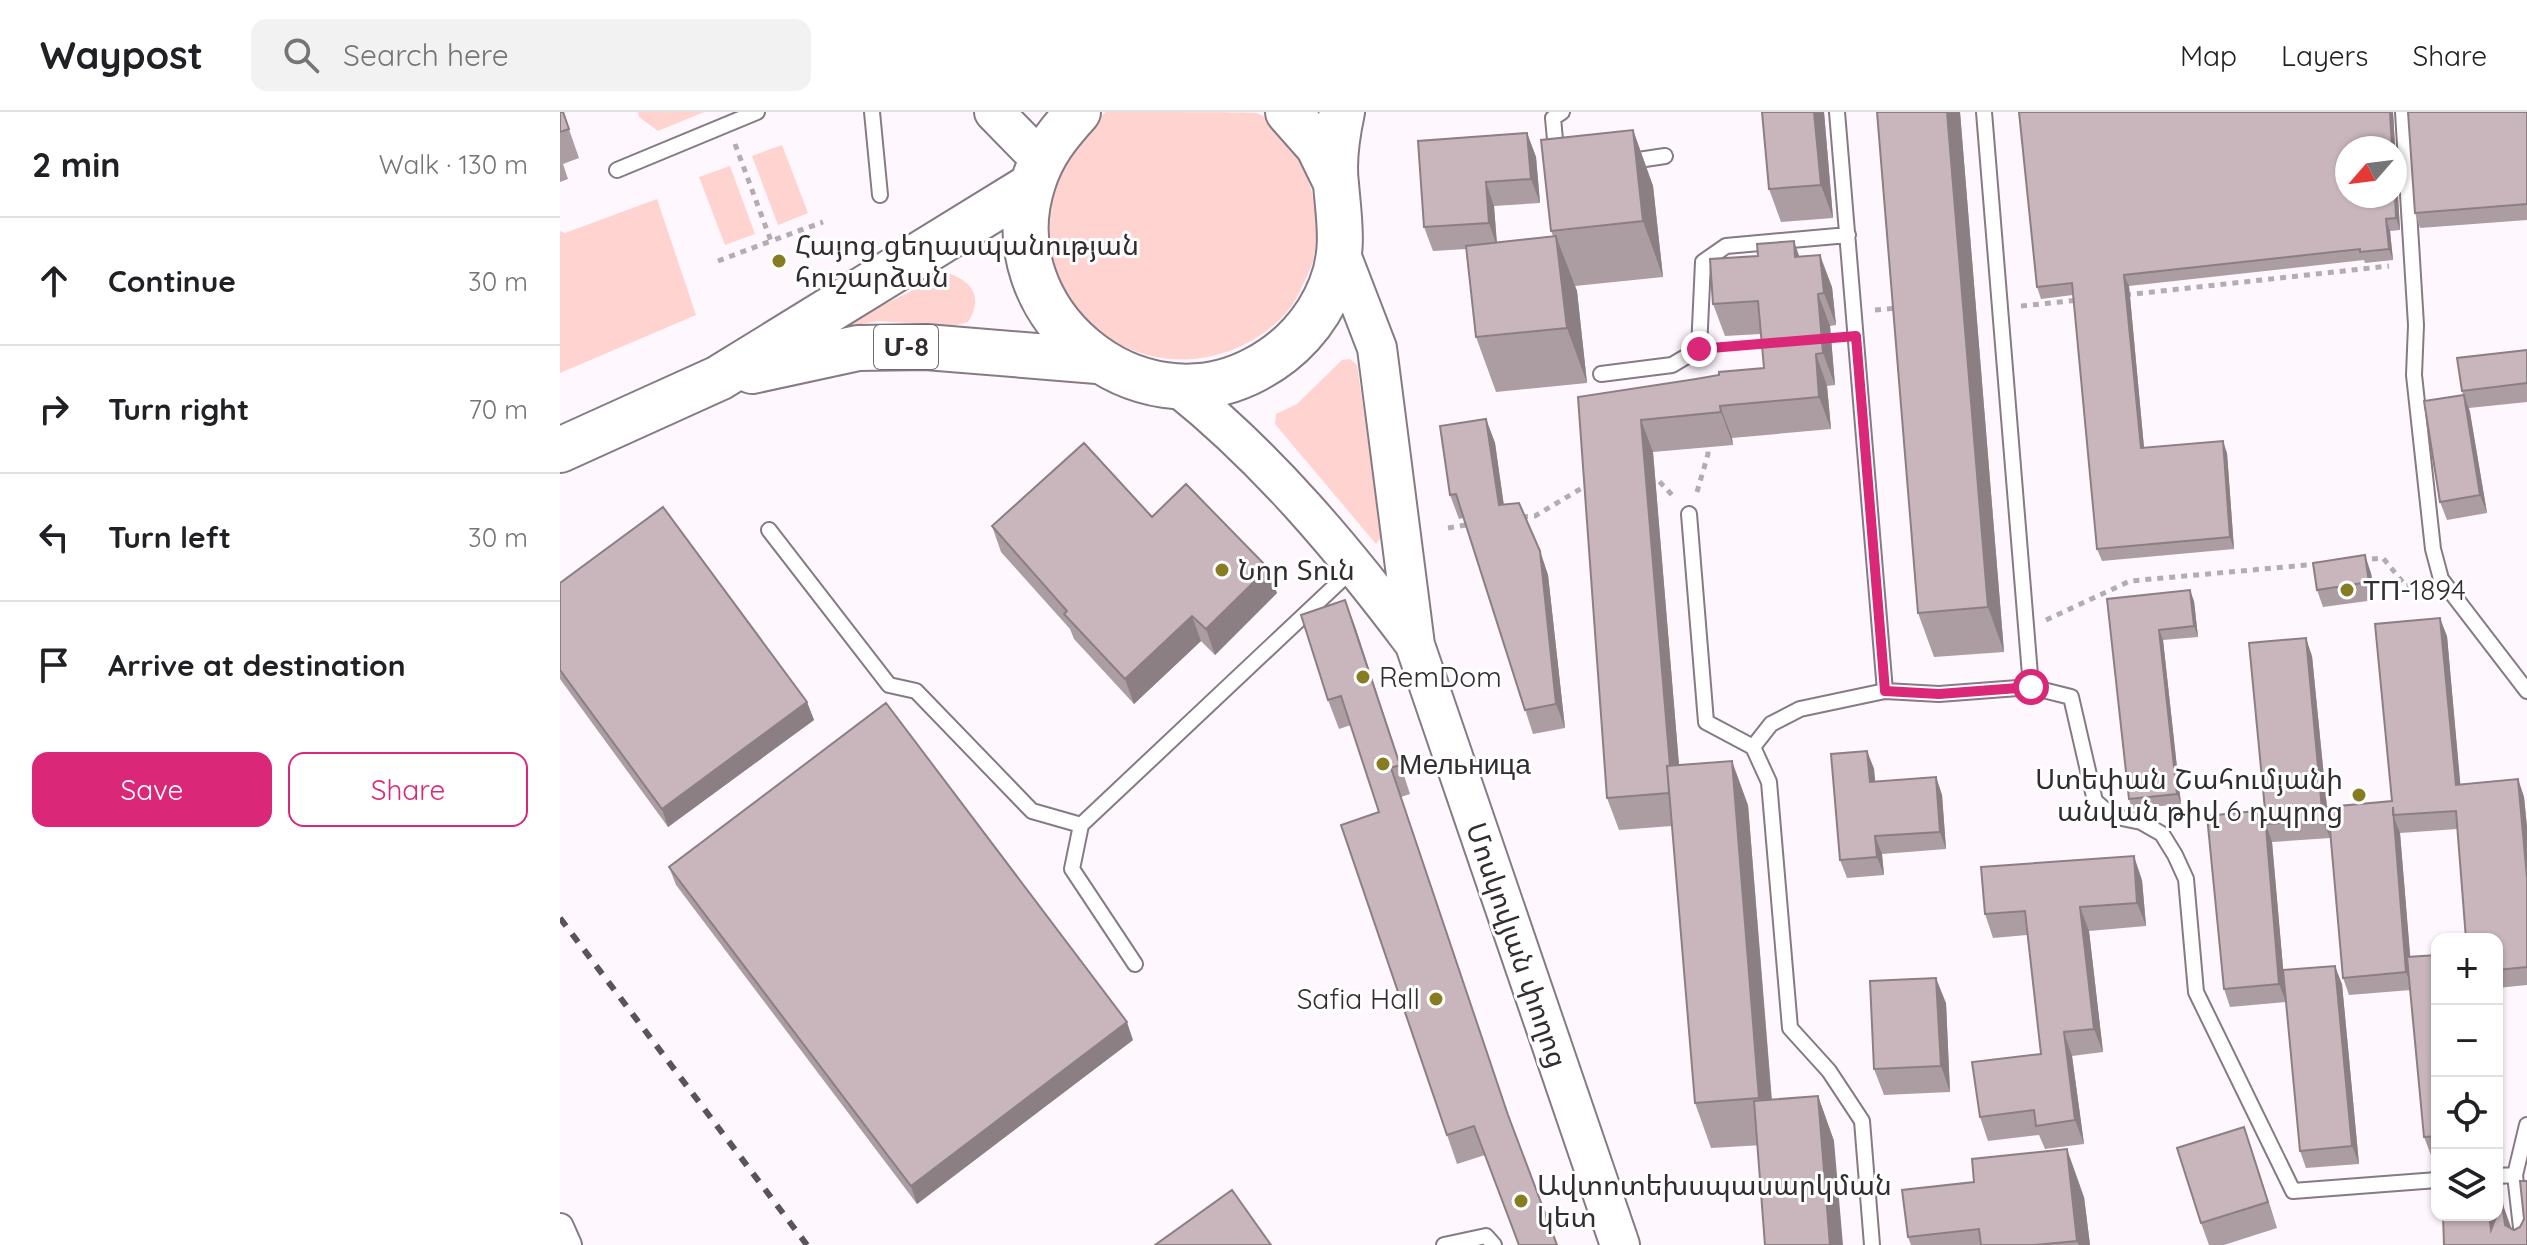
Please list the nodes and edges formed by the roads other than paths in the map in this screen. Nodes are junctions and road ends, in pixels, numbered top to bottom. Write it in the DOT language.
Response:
graph roads {
  1 [pos="757,112"];
  2 [pos="872,112"];
  3 [pos="994,112"];
  4 [pos="1078,112"];
  5 [pos="1288,112"];
  6 [pos="1342,112"];
  7 [pos="1562,112"];
  8 [pos="1837,112"];
  9 [pos="1984,112"];
  10 [pos="2403,112"];
  11 [pos="1665,156"];
  12 [pos="1577,161"];
  13 [pos="1603,165"];
  14 [pos="617,170"];
  15 [pos="1036,173"];
  16 [pos="1336,183"];
  17 [pos="880,195"];
  18 [pos="1848,235"];
  19 [pos="1340,252"];
  20 [pos="1097,361"];
  21 [pos="1601,374"];
  22 [pos="719,378"];
  23 [pos="1178,387"];
  24 [pos="560,450"];
  25 [pos="1689,514"];
  26 [pos="769,530"];
  27 [pos="1356,566"];
  28 [pos="1415,645"];
  29 [pos="2031,687"];
  30 [pos="1885,691"];
  31 [pos="2527,691"];
  32 [pos="1753,747"];
  33 [pos="1081,825"];
  34 [pos="1135,964"];
  35 [pos="2527,1125"];
  36 [pos="2515,1175"];
  37 [pos="2503,1176"];
  38 [pos="2431,1180"];
  39 [pos="560,1227"];
  40 [pos="568,1245"];
  41 [pos="1444,1245"];
  42 [pos="1494,1245"];
  43 [pos="1620,1245"];
  44 [pos="1872,1245"];
  45 [pos="2523,1245"];
  1 -- 14 [label="lane"];
  2 -- 17 [label="lane"];
  3 -- 15 [label="street"];
  4 -- 15 [label="highway"];
  5 -- 16 [label="highway"];
  6 -- 16 [label="highway"];
  7 -- 12 [label="lane"];
  8 -- 18 [label="lane"];
  9 -- 29 [label="lane"];
  10 -- 31 [label="lane"];
  11 -- 13 [label="lane"];
  15 -- 20 [label="highway"];
  15 -- 22 [label="highway, Մ-8"];
  16 -- 19 [label="highway"];
  18 -- 21 [label="lane"];
  18 -- 30 [label="lane"];
  19 -- 23 [label="highway"];
  19 -- 28 [label="street, Մոսկովյան փողոց"];
  20 -- 22 [label="highway, Մ-8"];
  20 -- 23 [label="highway"];
  22 -- 24 [label="highway, Մ-8"];
  23 -- 27 [label="street, Մոսկովյան փողոց"];
  25 -- 32 [label="lane"];
  26 -- 33 [label="lane"];
  27 -- 28 [label="street, Մոսկովյան փողոց"];
  27 -- 33 [label="lane"];
  28 -- 43 [label="street, Մոսկովյան փողոց"];
  29 -- 30 [label="lane"];
  29 -- 38 [label="lane"];
  30 -- 32 [label="lane"];
  32 -- 44 [label="lane"];
  33 -- 34 [label="lane"];
  35 -- 36 [label="lane"];
  36 -- 37 [label="lane"];
  36 -- 45 [label="lane"];
  39 -- 40 [label="street"];
  41 -- 42 [label="lane"];
}
